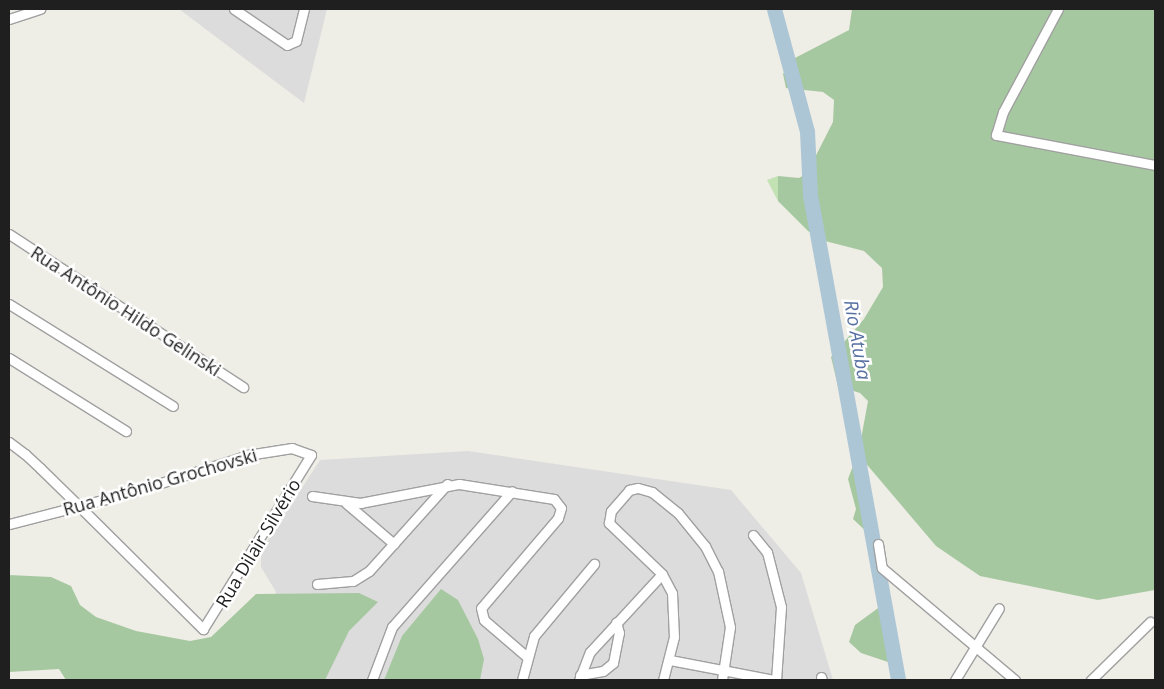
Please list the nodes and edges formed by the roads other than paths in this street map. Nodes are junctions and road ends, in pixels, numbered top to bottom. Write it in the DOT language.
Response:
graph roads {
  1 [pos="40,9"];
  2 [pos="304,9"];
  3 [pos="1058,9"];
  4 [pos="237,10"];
  5 [pos="9,19"];
  6 [pos="1155,165"];
  7 [pos="9,234"];
  8 [pos="9,304"];
  9 [pos="9,358"];
  10 [pos="243,387"];
  11 [pos="173,406"];
  12 [pos="126,431"];
  13 [pos="9,442"];
  14 [pos="311,455"];
  15 [pos="447,484"];
  16 [pos="512,491"];
  17 [pos="312,496"];
  18 [pos="346,503"];
  19 [pos="78,506"];
  20 [pos="9,524"];
  21 [pos="752,535"];
  22 [pos="394,544"];
  23 [pos="878,544"];
  24 [pos="594,564"];
  25 [pos="662,574"];
  26 [pos="318,584"];
  27 [pos="999,608"];
  28 [pos="616,622"];
  29 [pos="1150,622"];
  30 [pos="974,644"];
  31 [pos="526,656"];
  32 [pos="670,660"];
  33 [pos="725,669"];
  34 [pos="580,678"];
  35 [pos="372,680"];
  36 [pos="522,680"];
  37 [pos="663,680"];
  38 [pos="722,680"];
  39 [pos="776,680"];
  40 [pos="954,680"];
  41 [pos="1015,680"];
  42 [pos="1091,680"];
  1 -- 5 [label="street"];
  2 -- 4 [label="street"];
  3 -- 6 [label="street"];
  7 -- 10 [label="street, Rua Antônio Hildo Gelinski"];
  8 -- 11 [label="street"];
  9 -- 12 [label="street"];
  13 -- 19 [label="street"];
  14 -- 19 [label="street, Rua Antônio Grochovski"];
  14 -- 19 [label="street, Rua Dilair Silvério"];
  15 -- 16 [label="street"];
  15 -- 18 [label="street"];
  15 -- 22 [label="street"];
  16 -- 31 [label="street"];
  16 -- 35 [label="street"];
  17 -- 18 [label="street"];
  18 -- 22 [label="street"];
  19 -- 20 [label="street, Rua Antônio Grochovski"];
  21 -- 39 [label="street"];
  22 -- 26 [label="street"];
  23 -- 30 [label="street"];
  24 -- 31 [label="street"];
  25 -- 28 [label="street"];
  25 -- 32 [label="street"];
  25 -- 33 [label="street"];
  27 -- 30 [label="street"];
  28 -- 34 [label="street"];
  28 -- 34 [label="street"];
  29 -- 42 [label="street"];
  30 -- 40 [label="street"];
  30 -- 41 [label="street"];
  31 -- 36 [label="street"];
  32 -- 33 [label="street"];
  32 -- 37 [label="street"];
  33 -- 38 [label="street"];
  33 -- 39 [label="street"];
}
